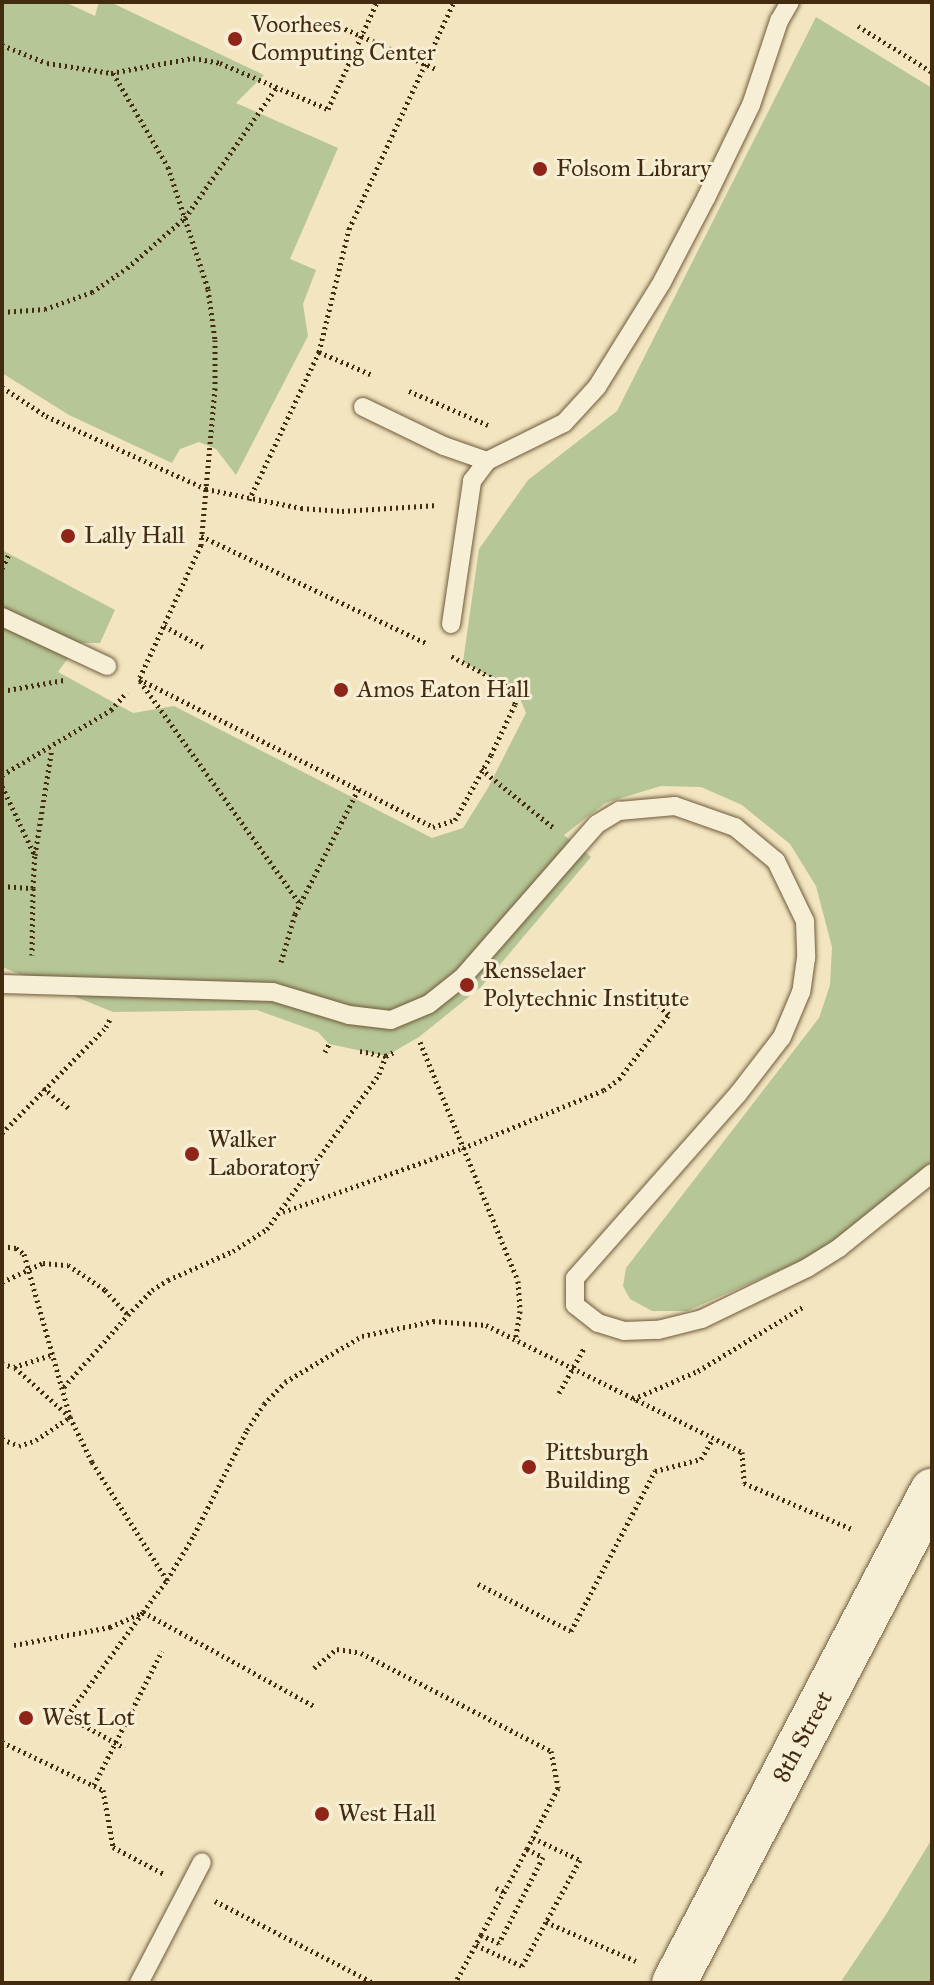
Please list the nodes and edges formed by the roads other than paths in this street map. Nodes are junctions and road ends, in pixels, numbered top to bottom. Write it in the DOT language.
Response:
graph roads {
  1 [pos="790,2"];
  2 [pos="363,407"];
  3 [pos="487,461"];
  4 [pos="2,617"];
  5 [pos="451,624"];
  6 [pos="107,666"];
  7 [pos="2,984"];
  8 [pos="932,1173"];
  9 [pos="932,1491"];
  10 [pos="202,1862"];
  11 [pos="139,1983"];
  12 [pos="674,1983"];
  1 -- 3 [label="lane"];
  2 -- 3 [label="lane"];
  3 -- 5 [label="lane"];
  4 -- 6 [label="lane"];
  7 -- 8 [label="lane"];
  9 -- 12 [label="street, 8th Street"];
  10 -- 11 [label="lane"];
}
